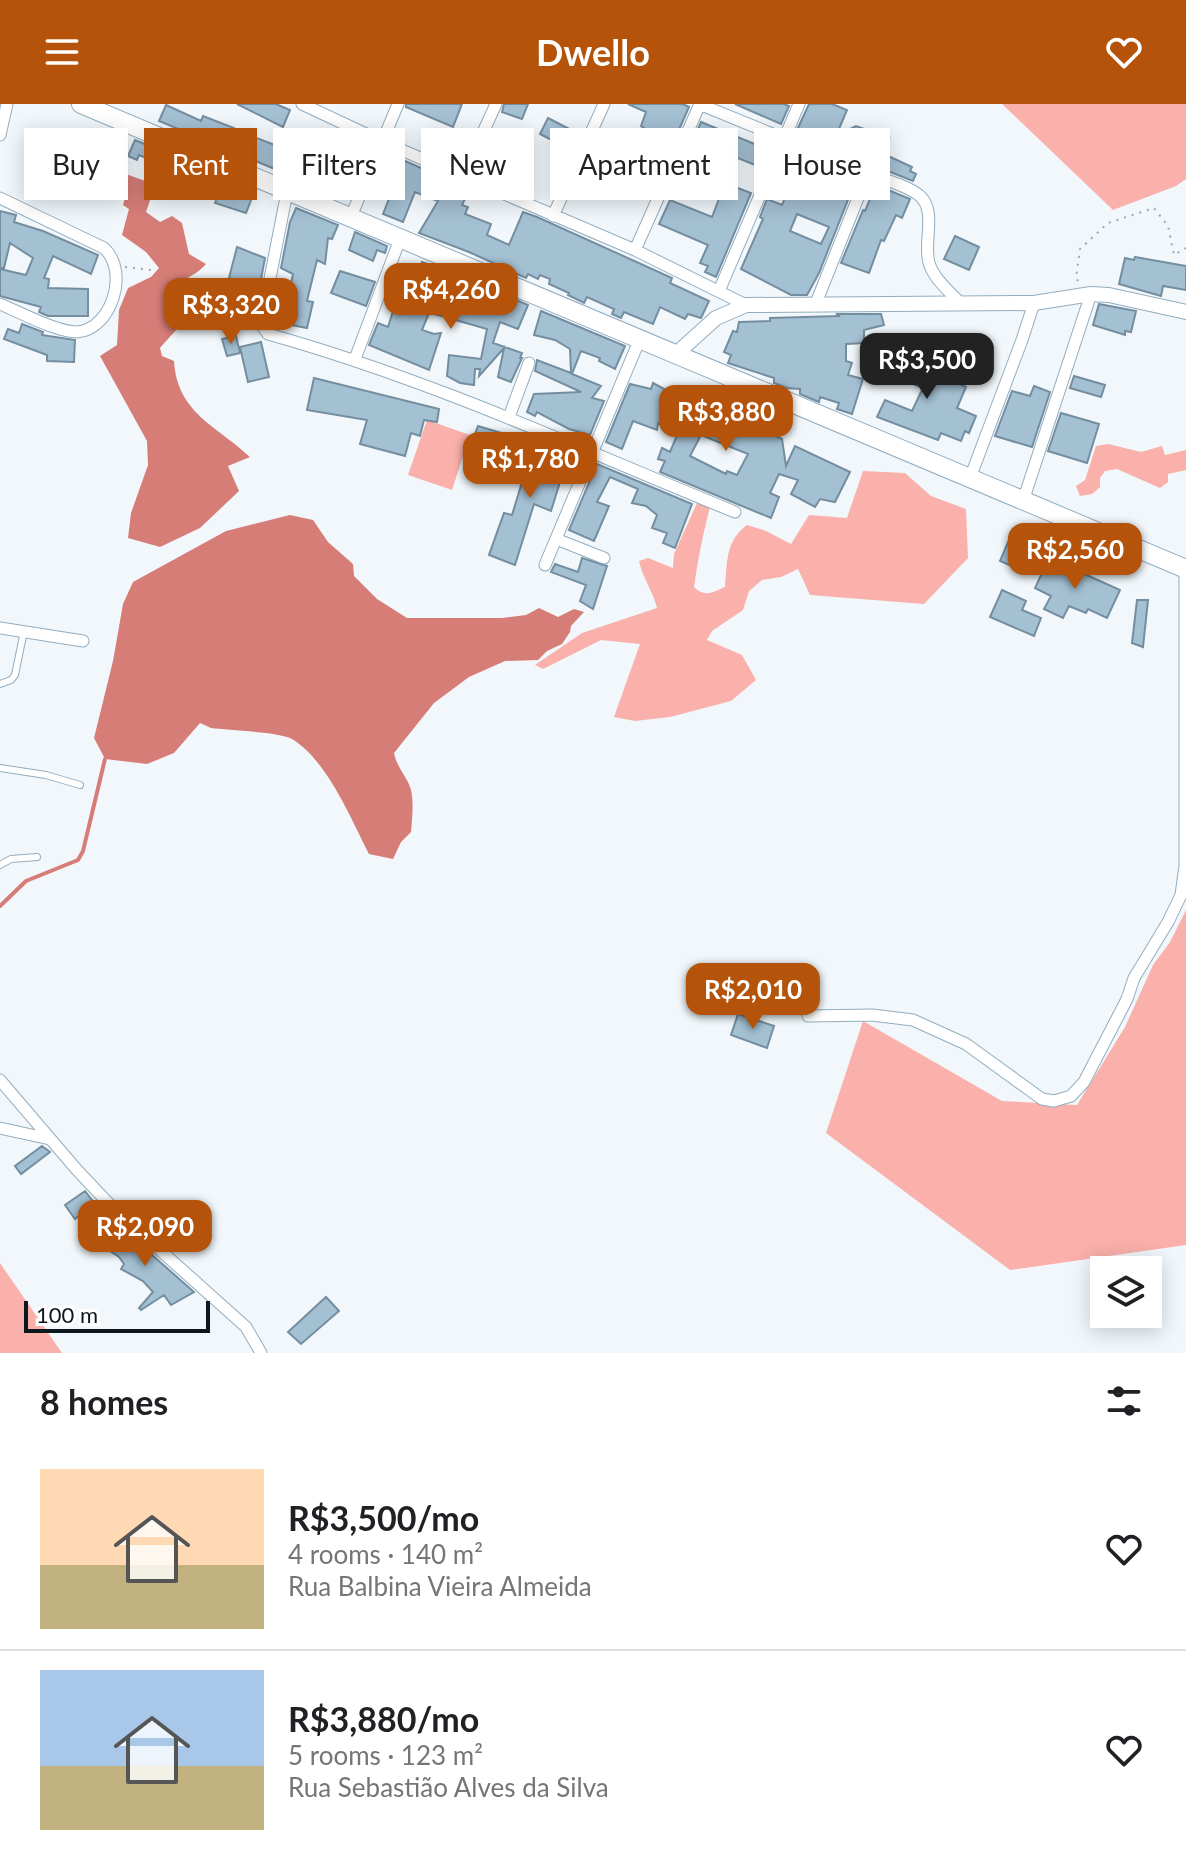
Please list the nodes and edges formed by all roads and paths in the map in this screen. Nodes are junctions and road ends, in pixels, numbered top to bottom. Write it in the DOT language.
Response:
graph roads {
  1 [pos="7,104"];
  2 [pos="81,104"];
  3 [pos="302,104"];
  4 [pos="398,104"];
  5 [pos="496,104"];
  6 [pos="604,104"];
  7 [pos="700,104"];
  8 [pos="799,104"];
  9 [pos="353,128"];
  10 [pos="389,128"];
  11 [pos="485,128"];
  12 [pos="758,128"];
  13 [pos="789,128"];
  14 [pos="0,135"];
  15 [pos="890,182"];
  16 [pos="273,186"];
  17 [pos="0,198"];
  18 [pos="285,200"];
  19 [pos="306,200"];
  20 [pos="358,200"];
  21 [pos="517,200"];
  22 [pos="758,200"];
  23 [pos="857,200"];
  24 [pos="553,216"];
  25 [pos="350,219"];
  26 [pos="400,239"];
  27 [pos="1186,248"];
  28 [pos="635,250"];
  29 [pos="116,266"];
  30 [pos="151,270"];
  31 [pos="719,291"];
  32 [pos="1091,294"];
  33 [pos="816,303"];
  34 [pos="960,303"];
  35 [pos="1034,303"];
  36 [pos="0,304"];
  37 [pos="746,305"];
  38 [pos="1186,312"];
  39 [pos="639,341"];
  40 [pos="675,355"];
  41 [pos="355,359"];
  42 [pos="529,363"];
  43 [pos="509,417"];
  44 [pos="591,453"];
  45 [pos="970,478"];
  46 [pos="1023,501"];
  47 [pos="735,512"];
  48 [pos="556,539"];
  49 [pos="604,558"];
  50 [pos="545,565"];
  51 [pos="1186,569"];
  52 [pos="1186,594"];
  53 [pos="0,628"];
  54 [pos="24,631"];
  55 [pos="83,641"];
  56 [pos="0,684"];
  57 [pos="0,768"];
  58 [pos="80,785"];
  59 [pos="37,857"];
  60 [pos="0,865"];
  61 [pos="808,1016"];
  62 [pos="2,1088"];
  63 [pos="0,1128"];
  64 [pos="51,1139"];
  65 [pos="261,1353"];
  1 -- 14 [label="street"];
  2 -- 16 [label="main road"];
  3 -- 9 [label="street"];
  4 -- 10 [label="street"];
  5 -- 11 [label="street"];
  6 -- 24 [label="street"];
  7 -- 12 [label="street"];
  7 -- 28 [label="street"];
  8 -- 13 [label="street"];
  15 -- 34 [label="street"];
  17 -- 29 [label="street"];
  18 -- 41 [label="street"];
  19 -- 25 [label="main road"];
  20 -- 25 [label="street"];
  21 -- 24 [label="street"];
  22 -- 31 [label="street"];
  23 -- 33 [label="street"];
  24 -- 28 [label="street"];
  25 -- 26 [label="main road"];
  26 -- 39 [label="main road"];
  26 -- 41 [label="street"];
  27 -- 32 [label="path"];
  28 -- 31 [label="street"];
  29 -- 30 [label="path"];
  29 -- 36 [label="street"];
  31 -- 37 [label="street"];
  32 -- 35 [label="street"];
  32 -- 38 [label="street"];
  32 -- 46 [label="street"];
  33 -- 34 [label="street"];
  33 -- 37 [label="street"];
  34 -- 35 [label="street"];
  35 -- 45 [label="street"];
  37 -- 40 [label="street"];
  39 -- 40 [label="main road"];
  39 -- 44 [label="street"];
  40 -- 45 [label="main road"];
  41 -- 43 [label="street"];
  42 -- 43 [label="street"];
  43 -- 44 [label="street"];
  44 -- 47 [label="street"];
  44 -- 48 [label="street"];
  45 -- 46 [label="main road"];
  46 -- 51 [label="main road"];
  48 -- 49 [label="street"];
  48 -- 50 [label="street"];
  51 -- 52 [label="street"];
  52 -- 61 [label="street"];
  53 -- 54 [label="street"];
  54 -- 55 [label="street"];
  54 -- 56 [label="lane"];
  57 -- 58 [label="lane"];
  59 -- 60 [label="lane"];
  62 -- 64 [label="street"];
  63 -- 64 [label="street"];
  64 -- 65 [label="street"];
}
